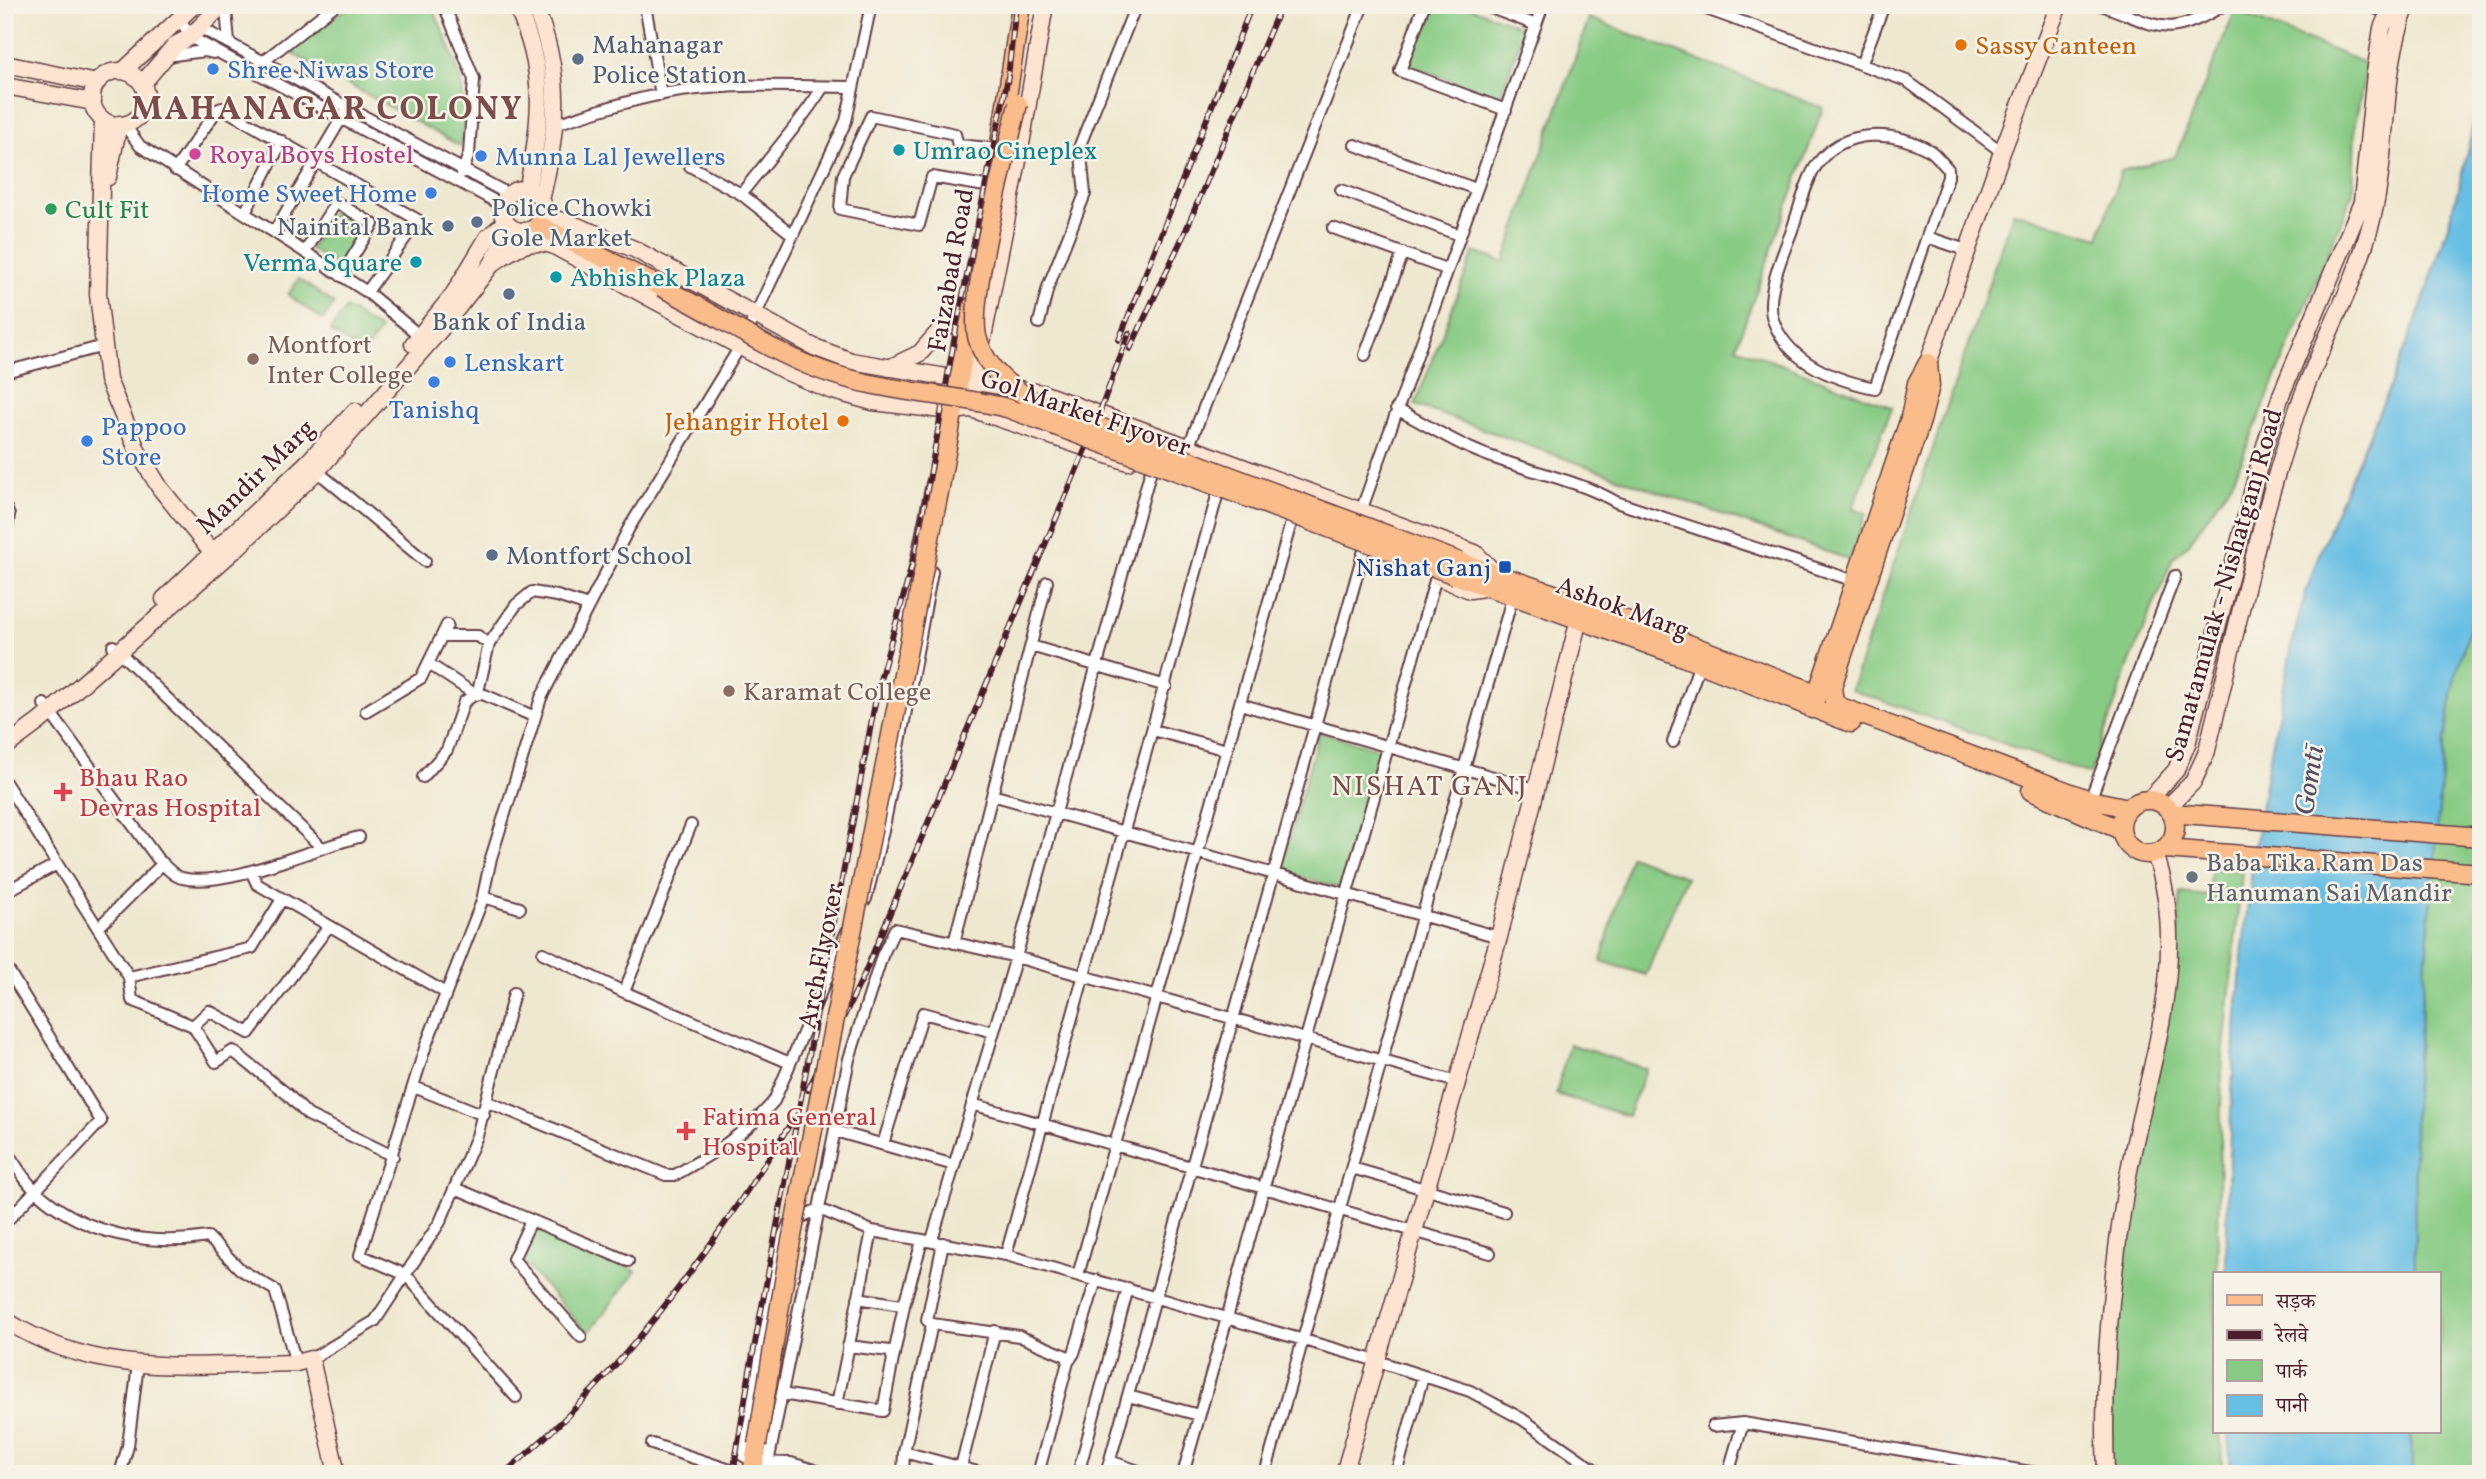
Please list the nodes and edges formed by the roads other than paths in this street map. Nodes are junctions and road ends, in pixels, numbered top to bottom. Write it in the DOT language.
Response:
graph roads {
  1 [pos="194,5"];
  2 [pos="222,5"];
  3 [pos="229,5"];
  4 [pos="335,5"];
  5 [pos="443,5"];
  6 [pos="516,5"];
  7 [pos="534,5"];
  8 [pos="645,5"];
  9 [pos="871,5"];
  10 [pos="1021,5"];
  11 [pos="1032,5"];
  12 [pos="1045,5"];
  13 [pos="1136,5"];
  14 [pos="1363,5"];
  15 [pos="1424,5"];
  16 [pos="1483,5"];
  17 [pos="1543,5"];
  18 [pos="1695,5"];
  19 [pos="1884,5"];
  20 [pos="2059,5"];
  21 [pos="2101,5"];
  22 [pos="2224,5"];
  23 [pos="2407,5"];
  24 [pos="2382,7"];
  25 [pos="181,20"];
  26 [pos="1536,25"];
  27 [pos="195,32"];
  28 [pos="229,42"];
  29 [pos="166,56"];
  30 [pos="226,56"];
  31 [pos="263,61"];
  32 [pos="5,64"];
  33 [pos="1861,65"];
  34 [pos="123,71"];
  35 [pos="254,72"];
  36 [pos="96,83"];
  37 [pos="142,84"];
  38 [pos="5,86"];
  39 [pos="823,87"];
  40 [pos="853,87"];
  41 [pos="661,95"];
  42 [pos="93,102"];
  43 [pos="348,106"];
  44 [pos="1506,110"];
  45 [pos="341,119"];
  46 [pos="846,121"];
  47 [pos="115,123"];
  48 [pos="556,124"];
  49 [pos="865,128"];
  50 [pos="282,141"];
  51 [pos="1354,145"];
  52 [pos="999,149"];
  53 [pos="2002,152"];
  54 [pos="315,159"];
  55 [pos="690,166"];
  56 [pos="464,168"];
  57 [pos="175,170"];
  58 [pos="458,182"];
  59 [pos="991,187"];
  60 [pos="1476,189"];
  61 [pos="527,190"];
  62 [pos="1341,190"];
  63 [pos="741,194"];
  64 [pos="507,207"];
  65 [pos="245,213"];
  66 [pos="541,214"];
  67 [pos="1333,228"];
  68 [pos="520,231"];
  69 [pos="274,232"];
  70 [pos="793,235"];
  71 [pos="1459,235"];
  72 [pos="1927,237"];
  73 [pos="1969,251"];
  74 [pos="305,252"];
  75 [pos="1403,253"];
  76 [pos="492,264"];
  77 [pos="1446,269"];
  78 [pos="341,276"];
  79 [pos="367,292"];
  80 [pos="755,316"];
  81 [pos="970,317"];
  82 [pos="1039,323"];
  83 [pos="420,336"];
  84 [pos="741,345"];
  85 [pos="104,346"];
  86 [pos="1365,355"];
  87 [pos="1928,363"];
  88 [pos="889,368"];
  89 [pos="5,372"];
  90 [pos="966,381"];
  91 [pos="1071,404"];
  92 [pos="971,409"];
  93 [pos="1396,409"];
  94 [pos="951,411"];
  95 [pos="1114,419"];
  96 [pos="1161,437"];
  97 [pos="1061,439"];
  98 [pos="1188,448"];
  99 [pos="1102,453"];
  100 [pos="945,461"];
  101 [pos="1228,463"];
  102 [pos="1150,470"];
  103 [pos="317,471"];
  104 [pos="1217,495"];
  105 [pos="5,506"];
  106 [pos="1361,511"];
  107 [pos="1291,523"];
  108 [pos="5,543"];
  109 [pos="1364,550"];
  110 [pos="217,558"];
  111 [pos="425,561"];
  112 [pos="1458,568"];
  113 [pos="2175,576"];
  114 [pos="1436,577"];
  115 [pos="1493,580"];
  116 [pos="1855,581"];
  117 [pos="1047,582"];
  118 [pos="1514,595"];
  119 [pos="588,606"];
  120 [pos="1579,619"];
  121 [pos="489,644"];
  122 [pos="1031,646"];
  123 [pos="116,648"];
  124 [pos="1700,663"];
  125 [pos="429,664"];
  126 [pos="1096,665"];
  127 [pos="1166,686"];
  128 [pos="477,693"];
  129 [pos="1814,701"];
  130 [pos="1240,704"];
  131 [pos="46,708"];
  132 [pos="366,711"];
  133 [pos="535,717"];
  134 [pos="1315,727"];
  135 [pos="1153,730"];
  136 [pos="7,737"];
  137 [pos="1673,741"];
  138 [pos="1388,747"];
  139 [pos="1227,750"];
  140 [pos="1464,769"];
  141 [pos="423,777"];
  142 [pos="5,782"];
  143 [pos="1535,789"];
  144 [pos="992,795"];
  145 [pos="2090,800"];
  146 [pos="2149,800"];
  147 [pos="2129,808"];
  148 [pos="2169,810"];
  149 [pos="1056,812"];
  150 [pos="691,825"];
  151 [pos="2121,830"];
  152 [pos="1125,831"];
  153 [pos="359,837"];
  154 [pos="2481,837"];
  155 [pos="320,846"];
  156 [pos="1199,850"];
  157 [pos="2160,851"];
  158 [pos="163,863"];
  159 [pos="58,864"];
  160 [pos="251,871"];
  161 [pos="1274,872"];
  162 [pos="2481,873"];
  163 [pos="5,891"];
  164 [pos="1347,894"];
  165 [pos="483,897"];
  166 [pos="282,899"];
  167 [pos="520,908"];
  168 [pos="1423,916"];
  169 [pos="329,926"];
  170 [pos="98,928"];
  171 [pos="844,936"];
  172 [pos="1499,937"];
  173 [pos="954,943"];
  174 [pos="543,953"];
  175 [pos="1016,957"];
  176 [pos="5,965"];
  177 [pos="130,977"];
  178 [pos="1084,977"];
  179 [pos="624,992"];
  180 [pos="446,993"];
  181 [pos="514,993"];
  182 [pos="1157,998"];
  183 [pos="1233,1018"];
  184 [pos="192,1026"];
  185 [pos="993,1032"];
  186 [pos="1306,1040"];
  187 [pos="1382,1062"];
  188 [pos="790,1063"];
  189 [pos="1457,1082"];
  190 [pos="414,1088"];
  191 [pos="488,1102"];
  192 [pos="972,1104"];
  193 [pos="484,1115"];
  194 [pos="1042,1126"];
  195 [pos="835,1130"];
  196 [pos="883,1144"];
  197 [pos="1115,1146"];
  198 [pos="5,1149"];
  199 [pos="393,1156"];
  200 [pos="954,1165"];
  201 [pos="1191,1167"];
  202 [pos="1352,1168"];
  203 [pos="1264,1187"];
  204 [pos="455,1188"];
  205 [pos="1426,1190"];
  206 [pos="34,1191"];
  207 [pos="820,1209"];
  208 [pos="1341,1209"];
  209 [pos="1504,1212"];
  210 [pos="531,1220"];
  211 [pos="5,1223"];
  212 [pos="1415,1229"];
  213 [pos="872,1231"];
  214 [pos="932,1242"];
  215 [pos="1490,1253"];
  216 [pos="1006,1255"];
  217 [pos="628,1261"];
  218 [pos="406,1275"];
  219 [pos="1078,1275"];
  220 [pos="1096,1280"];
  221 [pos="1128,1289"];
  222 [pos="1155,1296"];
  223 [pos="858,1298"];
  224 [pos="905,1301"];
  225 [pos="1226,1317"];
  226 [pos="5,1320"];
  227 [pos="932,1324"];
  228 [pos="995,1331"];
  229 [pos="581,1337"];
  230 [pos="1304,1339"];
  231 [pos="848,1346"];
  232 [pos="1071,1358"];
  233 [pos="893,1359"];
  234 [pos="304,1361"];
  235 [pos="1377,1361"];
  236 [pos="138,1364"];
  237 [pos="1423,1376"];
  238 [pos="782,1394"];
  239 [pos="1128,1396"];
  240 [pos="516,1397"];
  241 [pos="837,1404"];
  242 [pos="1199,1415"];
  243 [pos="1743,1423"];
  244 [pos="1713,1426"];
  245 [pos="652,1444"];
  246 [pos="904,1452"];
  247 [pos="1110,1461"];
  248 [pos="755,1463"];
  249 [pos="961,1467"];
  250 [pos="120,1474"];
  251 [pos="337,1474"];
  252 [pos="827,1474"];
  253 [pos="904,1474"];
  254 [pos="985,1474"];
  255 [pos="1038,1474"];
  256 [pos="1077,1474"];
  257 [pos="1106,1474"];
  258 [pos="1147,1474"];
  259 [pos="1183,1474"];
  260 [pos="1265,1474"];
  261 [pos="1344,1474"];
  262 [pos="1396,1474"];
  263 [pos="1601,1474"];
  264 [pos="1728,1474"];
  265 [pos="2043,1474"];
  266 [pos="2106,1474"];
  1 -- 25 [label="street"];
  2 -- 27 [label="street"];
  3 -- 28 [label="street"];
  4 -- 31 [label="street"];
  5 -- 56 [label="street"];
  6 -- 61 [label="street"];
  7 -- 48 [label="street"];
  8 -- 41 [label="street"];
  9 -- 40 [label="street"];
  10 -- 52 [label="main road, Faizabad Road"];
  11 -- 112 [label="main road, Gol Market Flyover, bridge"];
  12 -- 90 [label="street, Faizabad Road"];
  13 -- 82 [label="street"];
  14 -- 98 [label="street"];
  15 -- 44 [label="street"];
  16 -- 26 [label="street"];
  17 -- 26 [label="street"];
  18 -- 33 [label="street"];
  19 -- 33 [label="street"];
  20 -- 53 [label="street"];
  21 -- 22 [label="street"];
  23 -- 148 [label="street, Samatamulak - Nishatganj Road"];
  24 -- 146 [label="street, Samatamulak - Nishatganj Road"];
  25 -- 27 [label="street"];
  25 -- 34 [label="street"];
  26 -- 44 [label="street"];
  27 -- 28 [label="street"];
  27 -- 29 [label="street"];
  27 -- 30 [label="street"];
  28 -- 31 [label="street"];
  29 -- 30 [label="street"];
  29 -- 37 [label="street"];
  30 -- 35 [label="street"];
  31 -- 35 [label="street"];
  31 -- 43 [label="street"];
  32 -- 36 [label="street"];
  33 -- 53 [label="street"];
  34 -- 36 [label="street"];
  34 -- 37 [label="street"];
  35 -- 45 [label="street"];
  36 -- 42 [label="street"];
  37 -- 47 [label="street"];
  38 -- 42 [label="street"];
  39 -- 40 [label="street"];
  39 -- 41 [label="street"];
  39 -- 63 [label="street"];
  40 -- 46 [label="street"];
  41 -- 48 [label="street"];
  42 -- 47 [label="street"];
  43 -- 45 [label="street"];
  43 -- 56 [label="street"];
  44 -- 60 [label="street"];
  45 -- 54 [label="street"];
  45 -- 58 [label="street"];
  46 -- 49 [label="street"];
  46 -- 70 [label="street"];
  47 -- 57 [label="street"];
  47 -- 85 [label="street"];
  48 -- 66 [label="street"];
  49 -- 52 [label="street"];
  49 -- 59 [label="street"];
  50 -- 54 [label="street"];
  50 -- 57 [label="street"];
  50 -- 65 [label="street"];
  51 -- 60 [label="street"];
  52 -- 59 [label="main road, Faizabad Road"];
  53 -- 73 [label="street"];
  54 -- 69 [label="street"];
  54 -- 79 [label="street"];
  55 -- 63 [label="street"];
  56 -- 58 [label="street"];
  56 -- 64 [label="street"];
  57 -- 65 [label="street"];
  58 -- 64 [label="street"];
  59 -- 81 [label="main road, Faizabad Road"];
  60 -- 71 [label="street"];
  61 -- 64 [label="street"];
  61 -- 66 [label="street, Ashok Marg"];
  62 -- 71 [label="street"];
  63 -- 70 [label="street"];
  64 -- 68 [label="street"];
  64 -- 83 [label="street, Mandir Marg"];
  65 -- 69 [label="street"];
  66 -- 68 [label="street"];
  66 -- 80 [label="street, Ashok Marg"];
  66 -- 112 [label="main road, Gol Market Flyover, bridge"];
  67 -- 75 [label="street"];
  68 -- 76 [label="street"];
  69 -- 74 [label="street"];
  70 -- 80 [label="street"];
  71 -- 77 [label="street"];
  72 -- 72 [label="street"];
  72 -- 73 [label="street"];
  73 -- 87 [label="street"];
  74 -- 78 [label="street"];
  74 -- 78 [label="street"];
  75 -- 77 [label="street"];
  75 -- 86 [label="street"];
  76 -- 84 [label="street"];
  76 -- 103 [label="street"];
  77 -- 93 [label="street"];
  78 -- 79 [label="street"];
  79 -- 83 [label="street"];
  80 -- 84 [label="street"];
  80 -- 88 [label="street, Ashok Marg"];
  81 -- 88 [label="street"];
  81 -- 90 [label="main road, Faizabad Road"];
  83 -- 110 [label="street, Mandir Marg"];
  84 -- 94 [label="street"];
  84 -- 119 [label="street"];
  85 -- 89 [label="street"];
  85 -- 110 [label="street"];
  87 -- 116 [label="main road"];
  87 -- 145 [label="main road"];
  88 -- 90 [label="street, Ashok Marg"];
  90 -- 91 [label="street, Ashok Marg"];
  90 -- 92 [label="street, Faizabad Road"];
  90 -- 94 [label="main road, Faizabad Road"];
  91 -- 95 [label="street, Ashok Marg"];
  91 -- 97 [label="street"];
  92 -- 94 [label="street"];
  92 -- 97 [label="street, Ashok Marg"];
  93 -- 106 [label="street"];
  93 -- 116 [label="street"];
  94 -- 100 [label="main road, Faizabad Road"];
  95 -- 96 [label="street, Ashok Marg"];
  95 -- 99 [label="street"];
  96 -- 98 [label="street, Ashok Marg"];
  96 -- 102 [label="street"];
  97 -- 99 [label="street, Ashok Marg"];
  98 -- 101 [label="street, Ashok Marg"];
  99 -- 102 [label="street, Ashok Marg"];
  100 -- 171 [label="street"];
  100 -- 171 [label="street"];
  100 -- 248 [label="main road, Arch Flyover, bridge"];
  101 -- 104 [label="street"];
  101 -- 106 [label="street, Ashok Marg"];
  102 -- 104 [label="street, Ashok Marg"];
  102 -- 126 [label="street"];
  103 -- 110 [label="street"];
  103 -- 111 [label="street"];
  104 -- 107 [label="street, Ashok Marg"];
  104 -- 127 [label="street"];
  105 -- 108 [label="street"];
  106 -- 115 [label="street, Ashok Marg"];
  107 -- 109 [label="street, Ashok Marg"];
  107 -- 130 [label="street"];
  109 -- 114 [label="street, Ashok Marg"];
  109 -- 134 [label="street"];
  110 -- 123 [label="street"];
  112 -- 115 [label="main road, Gol Market Flyover"];
  113 -- 145 [label="street"];
  114 -- 115 [label="street, Ashok Marg"];
  114 -- 138 [label="street"];
  115 -- 118 [label="main road, Ashok Marg"];
  115 -- 129 [label="main road, Ashok Marg"];
  116 -- 129 [label="main road"];
  117 -- 122 [label="street"];
  118 -- 120 [label="main road, Ashok Marg"];
  118 -- 140 [label="street"];
  119 -- 121 [label="street"];
  119 -- 133 [label="street"];
  120 -- 124 [label="main road, Ashok Marg"];
  120 -- 143 [label="street"];
  121 -- 125 [label="street"];
  121 -- 128 [label="street"];
  122 -- 126 [label="street"];
  122 -- 144 [label="street"];
  123 -- 131 [label="street"];
  123 -- 155 [label="street"];
  124 -- 129 [label="main road, Ashok Marg"];
  124 -- 137 [label="street"];
  125 -- 128 [label="street"];
  125 -- 132 [label="street"];
  126 -- 127 [label="street"];
  126 -- 149 [label="street"];
  127 -- 135 [label="street"];
  128 -- 133 [label="street"];
  128 -- 141 [label="street"];
  129 -- 151 [label="main road, Ashok Marg"];
  130 -- 134 [label="street"];
  130 -- 139 [label="street"];
  131 -- 136 [label="street"];
  131 -- 158 [label="street"];
  133 -- 165 [label="street"];
  134 -- 138 [label="street"];
  134 -- 161 [label="street"];
  135 -- 139 [label="street"];
  135 -- 152 [label="street"];
  138 -- 140 [label="street"];
  138 -- 164 [label="street"];
  139 -- 156 [label="street"];
  140 -- 143 [label="street"];
  140 -- 168 [label="street"];
  142 -- 159 [label="street"];
  143 -- 172 [label="street"];
  144 -- 149 [label="street"];
  144 -- 173 [label="street"];
  145 -- 147 [label="main road"];
  146 -- 147 [label="main road"];
  146 -- 148 [label="main road"];
  147 -- 151 [label="main road"];
  148 -- 154 [label="main road"];
  148 -- 157 [label="main road"];
  149 -- 152 [label="street"];
  149 -- 175 [label="street"];
  150 -- 179 [label="street"];
  151 -- 157 [label="main road"];
  152 -- 156 [label="street"];
  152 -- 178 [label="street"];
  153 -- 155 [label="street"];
  155 -- 160 [label="street"];
  156 -- 161 [label="street"];
  156 -- 182 [label="street"];
  157 -- 162 [label="main road"];
  157 -- 266 [label="street"];
  158 -- 160 [label="street"];
  158 -- 170 [label="street"];
  159 -- 163 [label="street"];
  159 -- 170 [label="street"];
  160 -- 166 [label="street"];
  161 -- 164 [label="street"];
  161 -- 183 [label="street"];
  164 -- 168 [label="street"];
  164 -- 186 [label="street"];
  165 -- 167 [label="street"];
  165 -- 180 [label="street"];
  166 -- 169 [label="street"];
  166 -- 177 [label="street"];
  168 -- 172 [label="street"];
  168 -- 187 [label="street"];
  169 -- 180 [label="street"];
  169 -- 184 [label="street"];
  170 -- 177 [label="street"];
  171 -- 188 [label="street"];
  172 -- 189 [label="street"];
  173 -- 175 [label="street"];
  173 -- 195 [label="street"];
  174 -- 179 [label="street"];
  175 -- 178 [label="street"];
  175 -- 185 [label="street"];
  176 -- 206 [label="street"];
  177 -- 184 [label="street"];
  178 -- 182 [label="street"];
  178 -- 194 [label="street"];
  179 -- 188 [label="street"];
  180 -- 190 [label="street"];
  181 -- 191 [label="street"];
  182 -- 183 [label="street"];
  182 -- 197 [label="street"];
  183 -- 186 [label="street"];
  183 -- 201 [label="street"];
  184 -- 199 [label="street"];
  185 -- 192 [label="street"];
  185 -- 196 [label="street"];
  186 -- 187 [label="street"];
  186 -- 203 [label="street"];
  187 -- 189 [label="street"];
  187 -- 202 [label="street"];
  188 -- 191 [label="street"];
  189 -- 205 [label="street"];
  190 -- 193 [label="street"];
  190 -- 199 [label="street"];
  191 -- 193 [label="street"];
  192 -- 194 [label="street"];
  192 -- 200 [label="street"];
  193 -- 204 [label="street"];
  194 -- 197 [label="street"];
  194 -- 216 [label="street"];
  195 -- 196 [label="street"];
  195 -- 207 [label="street"];
  196 -- 200 [label="street"];
  197 -- 201 [label="street"];
  197 -- 219 [label="street"];
  198 -- 206 [label="street"];
  199 -- 218 [label="street"];
  200 -- 214 [label="street"];
  201 -- 203 [label="street"];
  201 -- 222 [label="street"];
  202 -- 205 [label="street"];
  202 -- 208 [label="street"];
  203 -- 208 [label="street"];
  203 -- 225 [label="street"];
  204 -- 210 [label="street"];
  204 -- 218 [label="street"];
  205 -- 209 [label="street"];
  205 -- 212 [label="street"];
  206 -- 211 [label="street"];
  206 -- 234 [label="street"];
  207 -- 213 [label="street"];
  207 -- 238 [label="street"];
  207 -- 248 [label="street"];
  208 -- 212 [label="street"];
  208 -- 230 [label="street"];
  210 -- 217 [label="street"];
  210 -- 229 [label="street"];
  212 -- 215 [label="street"];
  212 -- 235 [label="street"];
  213 -- 214 [label="street"];
  213 -- 223 [label="street"];
  214 -- 216 [label="street"];
  214 -- 224 [label="street"];
  214 -- 227 [label="street"];
  216 -- 219 [label="street"];
  218 -- 234 [label="street"];
  218 -- 240 [label="street"];
  219 -- 220 [label="street"];
  220 -- 221 [label="street"];
  220 -- 232 [label="street"];
  221 -- 222 [label="street"];
  221 -- 256 [label="street"];
  222 -- 225 [label="street"];
  222 -- 239 [label="street"];
  223 -- 224 [label="street"];
  223 -- 231 [label="street"];
  224 -- 233 [label="street"];
  225 -- 230 [label="street"];
  225 -- 242 [label="street"];
  226 -- 236 [label="street"];
  227 -- 228 [label="street"];
  227 -- 246 [label="street"];
  228 -- 232 [label="street"];
  228 -- 249 [label="street"];
  230 -- 235 [label="street"];
  230 -- 260 [label="street"];
  231 -- 233 [label="street"];
  231 -- 241 [label="street"];
  232 -- 255 [label="street"];
  233 -- 241 [label="street"];
  234 -- 236 [label="street"];
  234 -- 251 [label="street"];
  235 -- 237 [label="street"];
  235 -- 261 [label="street"];
  236 -- 250 [label="street"];
  237 -- 262 [label="street"];
  237 -- 263 [label="street"];
  238 -- 241 [label="street"];
  238 -- 248 [label="street"];
  239 -- 242 [label="street"];
  239 -- 247 [label="street"];
  242 -- 259 [label="street"];
  243 -- 244 [label="street"];
  243 -- 264 [label="street"];
  243 -- 265 [label="street"];
  245 -- 248 [label="street"];
  246 -- 249 [label="street"];
  246 -- 253 [label="street"];
  247 -- 257 [label="street"];
  247 -- 258 [label="street"];
  248 -- 252 [label="street"];
  249 -- 254 [label="street"];
}
